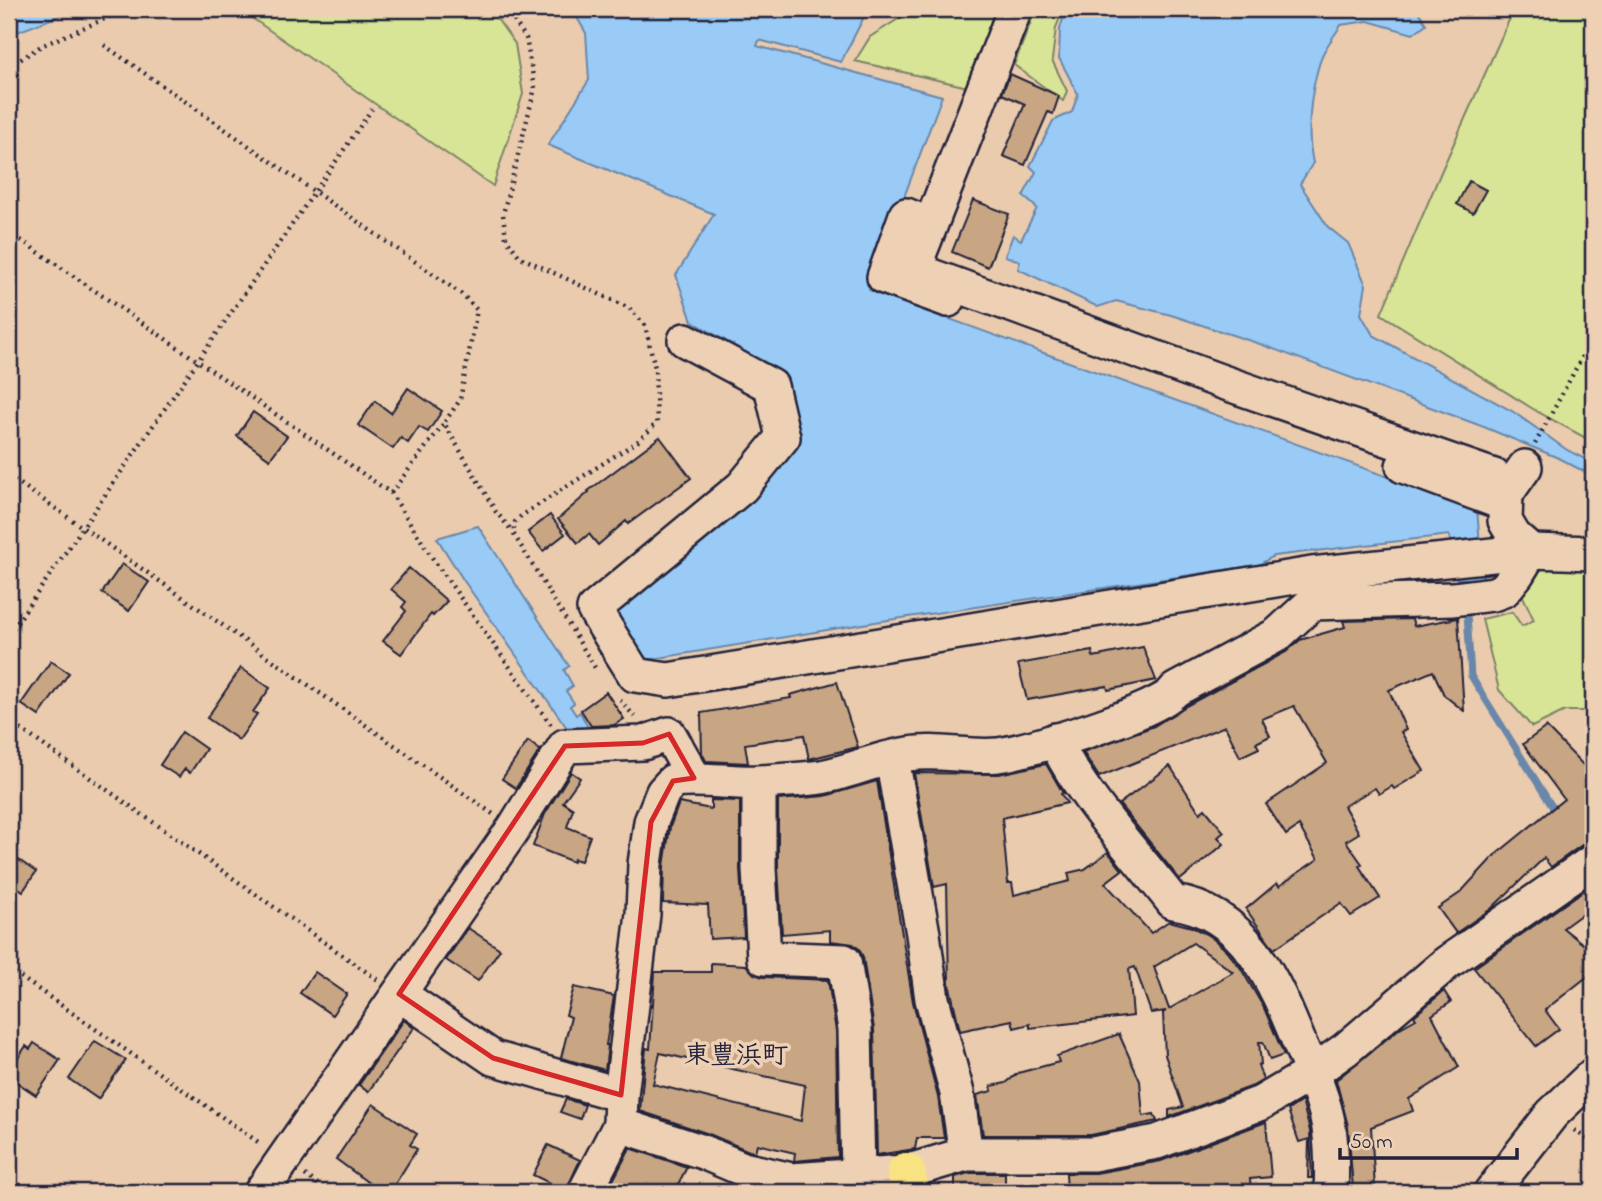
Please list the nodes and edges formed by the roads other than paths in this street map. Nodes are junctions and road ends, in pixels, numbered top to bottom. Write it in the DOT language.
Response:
graph roads {
  1 [pos="1015,9"];
  2 [pos="685,340"];
  3 [pos="1525,467"];
  4 [pos="1506,499"];
  5 [pos="1531,551"];
  6 [pos="1593,553"];
  7 [pos="1055,740"];
  8 [pos="892,758"];
  9 [pos="694,778"];
  10 [pos="759,782"];
  11 [pos="1593,862"];
  12 [pos="399,994"];
  13 [pos="1312,1073"];
  14 [pos="1593,1075"];
  15 [pos="620,1110"];
  16 [pos="967,1154"];
  17 [pos="858,1175"];
  18 [pos="738,1181"];
  19 [pos="908,1182"];
  20 [pos="261,1192"];
  21 [pos="586,1192"];
  22 [pos="1331,1192"];
  23 [pos="1491,1192"];
  1 -- 4 [label="street"];
  2 -- 5 [label="street"];
  3 -- 4 [label="street"];
  4 -- 5 [label="street"];
  5 -- 6 [label="street"];
  5 -- 7 [label="street"];
  7 -- 8 [label="street"];
  7 -- 13 [label="street"];
  8 -- 10 [label="street"];
  8 -- 16 [label="street"];
  9 -- 10 [label="street"];
  9 -- 12 [label="street"];
  9 -- 15 [label="street"];
  10 -- 17 [label="street"];
  11 -- 13 [label="street"];
  12 -- 15 [label="street"];
  12 -- 20 [label="street"];
  13 -- 16 [label="street"];
  13 -- 22 [label="street"];
  14 -- 23 [label="street"];
  15 -- 18 [label="street"];
  15 -- 21 [label="street"];
  16 -- 19 [label="street"];
  17 -- 18 [label="street"];
  17 -- 19 [label="street"];
}
